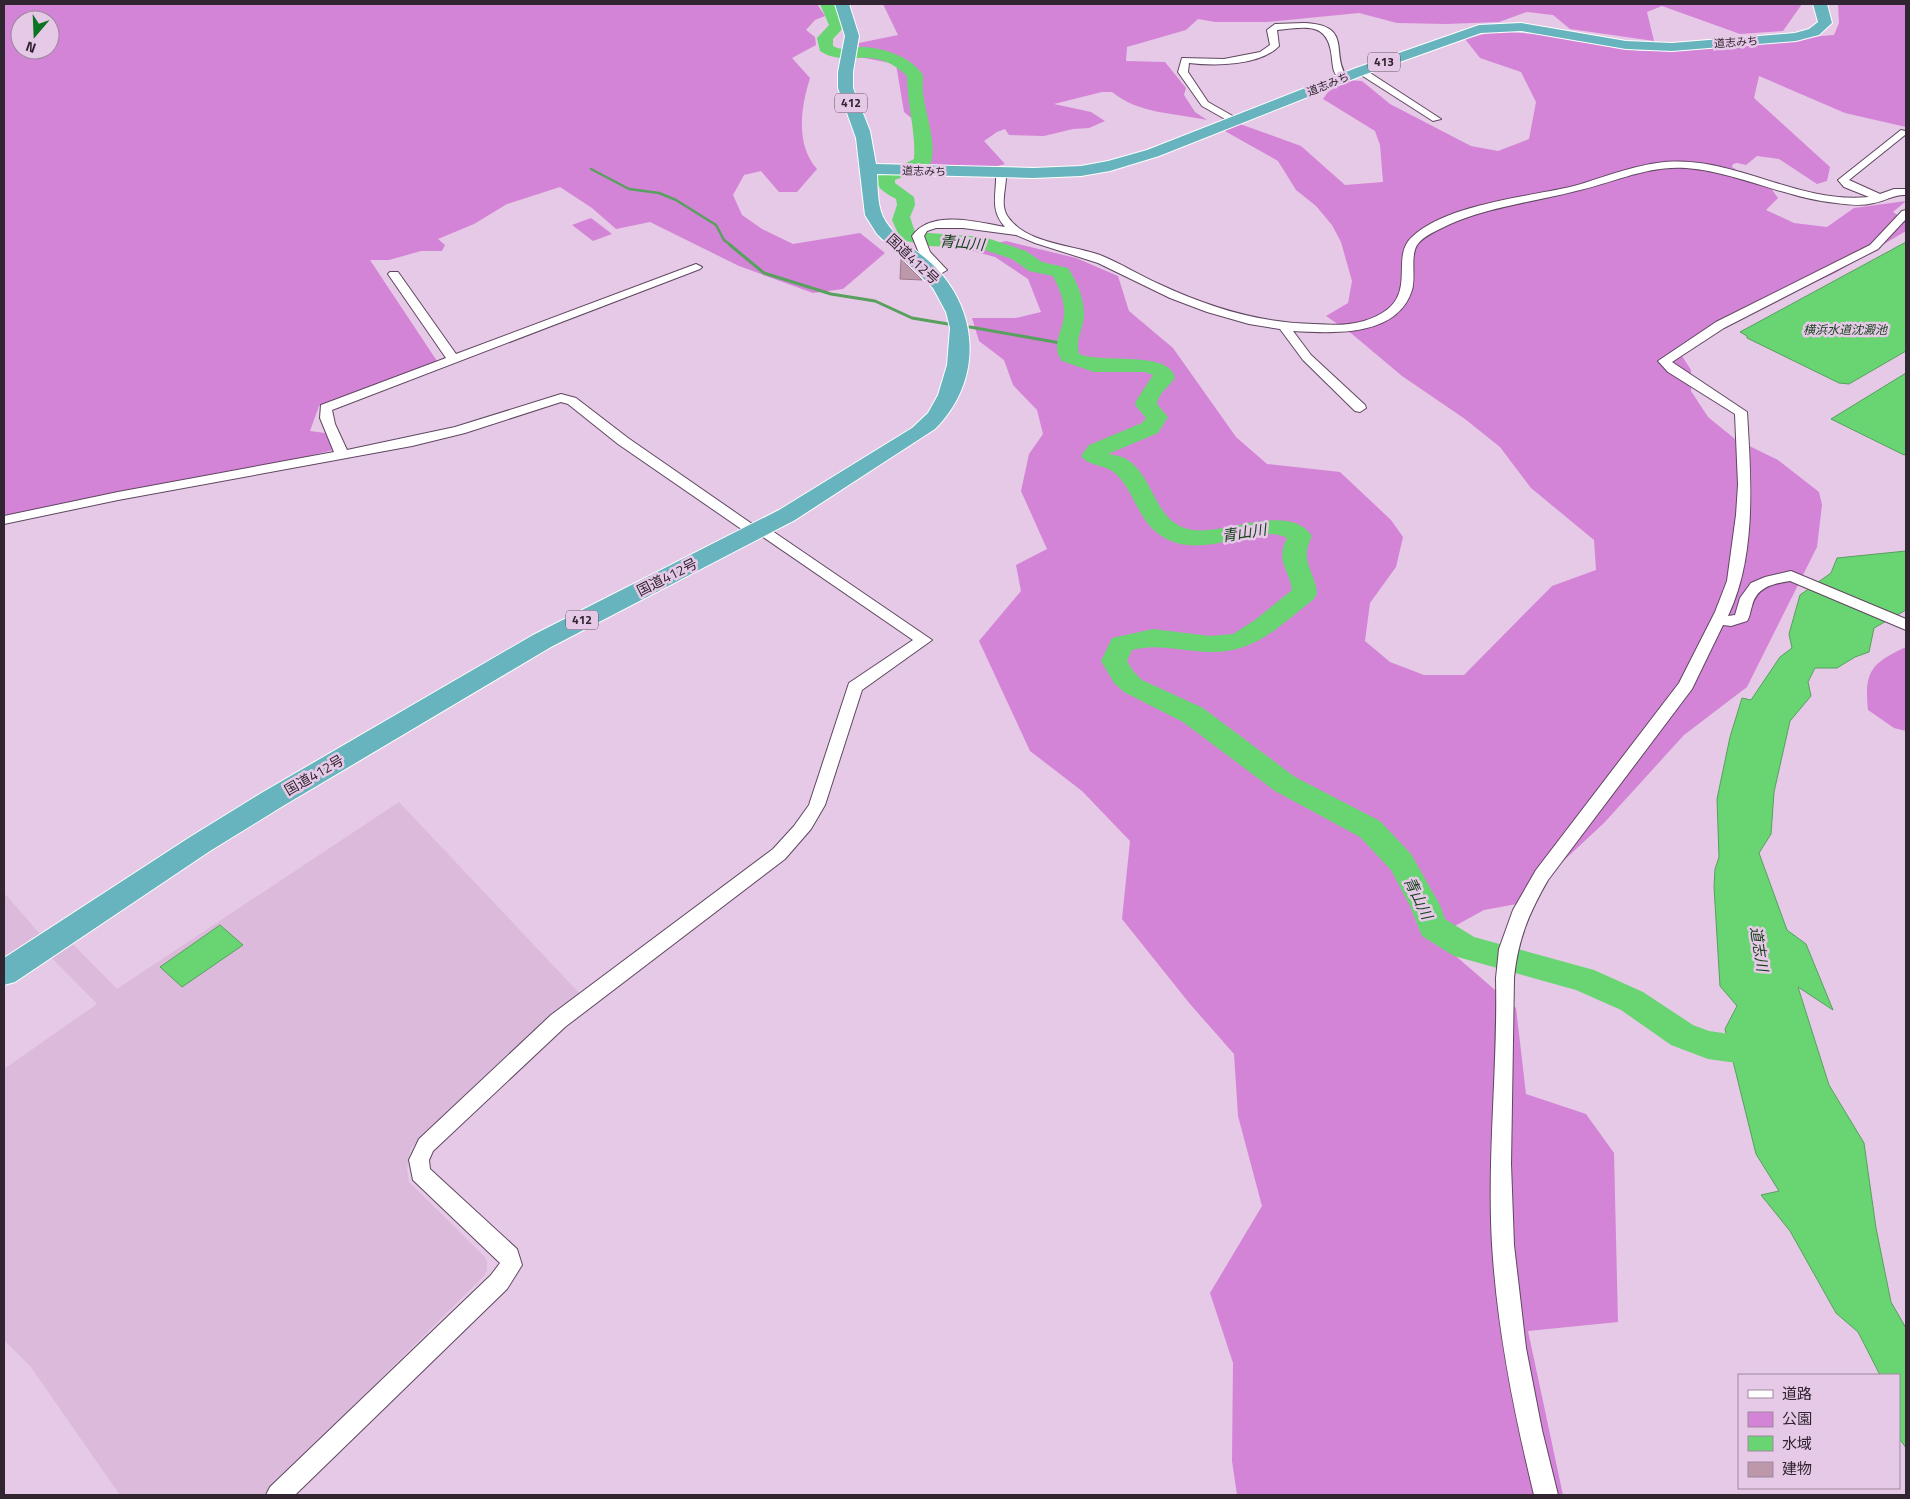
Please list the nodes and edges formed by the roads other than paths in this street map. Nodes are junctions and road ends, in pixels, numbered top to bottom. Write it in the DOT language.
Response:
graph roads {
  1 [pos="842,4"];
  2 [pos="1820,4"];
  3 [pos="1361,71"];
  4 [pos="1343,78"];
  5 [pos="1436,119"];
  6 [pos="1235,121"];
  7 [pos="1901,133"];
  8 [pos="870,169"];
  9 [pos="1001,173"];
  10 [pos="1906,192"];
  11 [pos="1880,198"];
  12 [pos="1906,213"];
  13 [pos="1017,232"];
  14 [pos="696,267"];
  15 [pos="394,274"];
  16 [pos="933,274"];
  17 [pos="1285,327"];
  18 [pos="453,359"];
  19 [pos="1360,408"];
  20 [pos="342,453"];
  21 [pos="4,520"];
  22 [pos="757,531"];
  23 [pos="1719,620"];
  24 [pos="1906,626"];
  25 [pos="4,974"];
  26 [pos="278,1495"];
  27 [pos="1546,1495"];
  1 -- 8 [label="highway, 国道412号 / 412"];
  2 -- 3 [label="highway, 道志みち / 413"];
  3 -- 4 [label="highway, 道志みち / 413"];
  3 -- 5 [label="street"];
  4 -- 6 [label="highway, 道志みち / 413"];
  4 -- 6 [label="street"];
  6 -- 9 [label="highway, 道志みち / 413"];
  7 -- 11 [label="street"];
  8 -- 9 [label="highway, 道志みち / 413"];
  8 -- 16 [label="highway, 国道412号 / 412"];
  9 -- 13 [label="street"];
  10 -- 11 [label="street"];
  11 -- 17 [label="street"];
  12 -- 23 [label="street"];
  13 -- 16 [label="street"];
  13 -- 17 [label="street"];
  14 -- 18 [label="street"];
  15 -- 18 [label="street"];
  16 -- 22 [label="highway, 国道412号 / 412"];
  17 -- 19 [label="street"];
  18 -- 20 [label="street"];
  20 -- 21 [label="street"];
  20 -- 22 [label="street"];
  22 -- 25 [label="highway, 国道412号 / 412"];
  22 -- 26 [label="street"];
  23 -- 24 [label="street"];
  23 -- 27 [label="street"];
}
